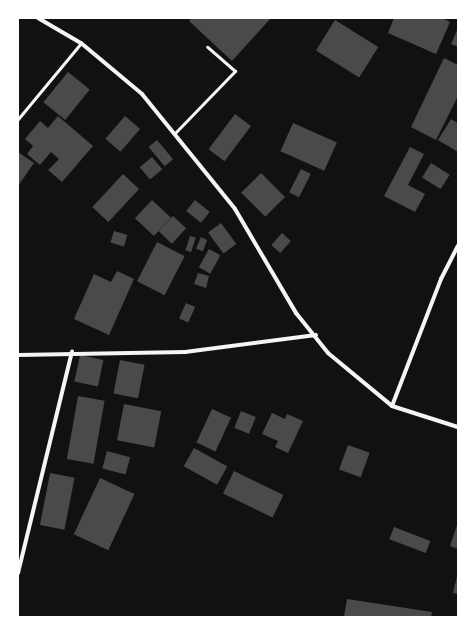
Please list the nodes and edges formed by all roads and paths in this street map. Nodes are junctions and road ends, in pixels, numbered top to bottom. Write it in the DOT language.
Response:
graph roads {
  1 [pos="38,18"];
  2 [pos="81,43"];
  3 [pos="207,47"];
  4 [pos="18,119"];
  5 [pos="174,134"];
  6 [pos="458,246"];
  7 [pos="316,335"];
  8 [pos="72,352"];
  9 [pos="18,355"];
  10 [pos="392,406"];
  11 [pos="458,427"];
  12 [pos="18,573"];
  1 -- 2 [label="street"];
  2 -- 4 [label="lane"];
  2 -- 5 [label="street"];
  3 -- 5 [label="lane"];
  5 -- 7 [label="street"];
  6 -- 10 [label="street"];
  7 -- 8 [label="street"];
  7 -- 10 [label="street"];
  8 -- 9 [label="street"];
  8 -- 12 [label="street"];
  10 -- 11 [label="street"];
}
